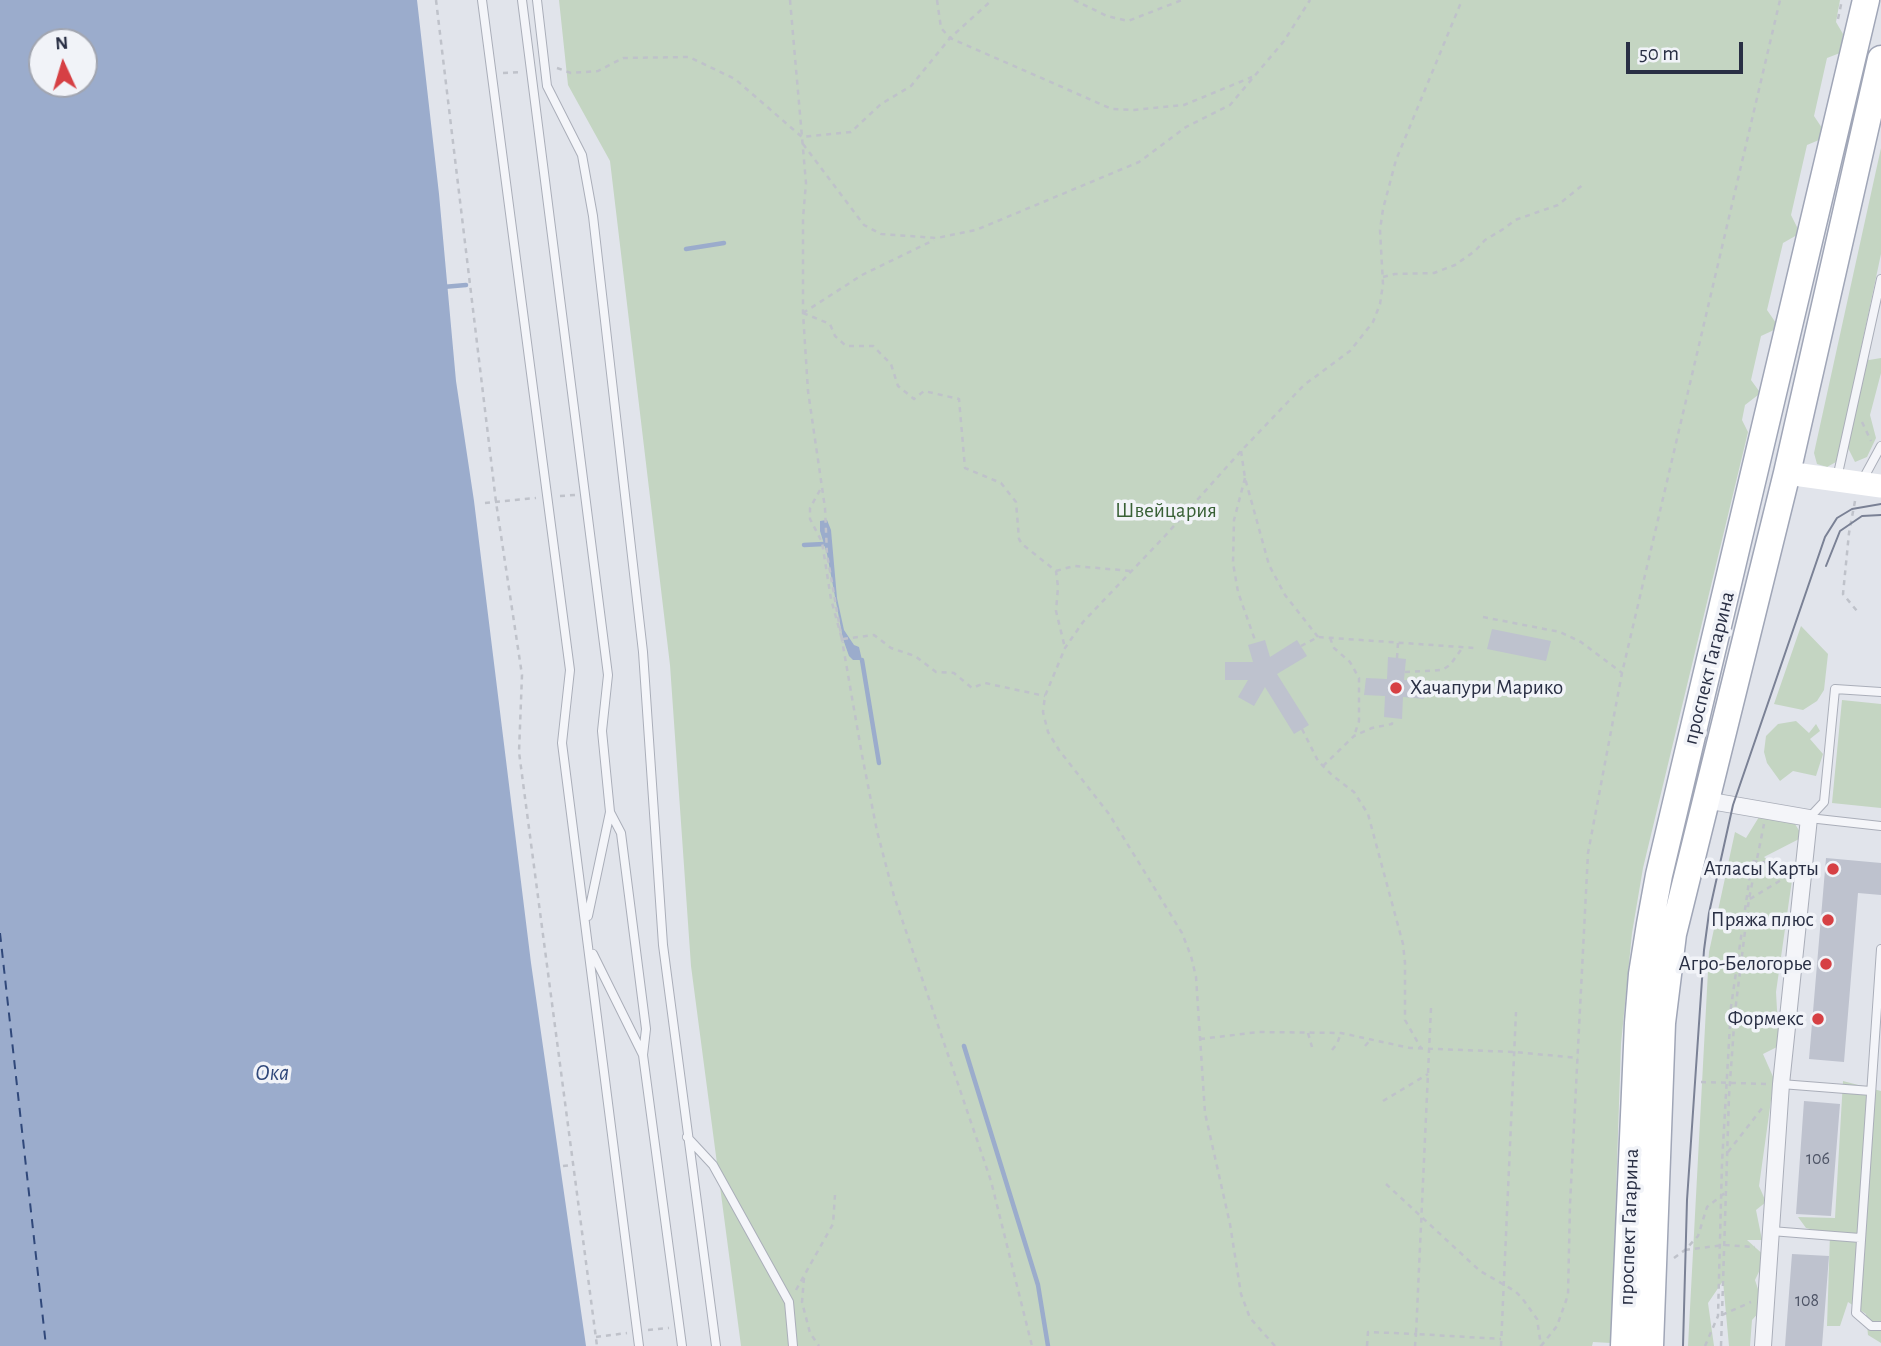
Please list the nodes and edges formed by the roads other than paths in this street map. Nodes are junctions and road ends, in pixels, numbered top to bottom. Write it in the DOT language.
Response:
graph roads {
  1 [pos="482,0"];
  2 [pos="522,0"];
  3 [pos="537,0"];
  4 [pos="1866,0"];
  5 [pos="1881,59"];
  6 [pos="1881,279"];
  7 [pos="1870,331"];
  8 [pos="1881,332"];
  9 [pos="1880,450"];
  10 [pos="1787,473"];
  11 [pos="1836,481"];
  12 [pos="1871,485"];
  13 [pos="1881,692"];
  14 [pos="1705,800"];
  15 [pos="610,813"];
  16 [pos="1809,818"];
  17 [pos="1881,826"];
  18 [pos="586,922"];
  19 [pos="590,947"];
  20 [pos="1881,949"];
  21 [pos="643,1055"];
  22 [pos="1781,1084"];
  23 [pos="1871,1091"];
  24 [pos="687,1137"];
  25 [pos="1771,1231"];
  26 [pos="1860,1238"];
  27 [pos="1881,1326"];
  28 [pos="639,1346"];
  29 [pos="682,1346"];
  30 [pos="716,1346"];
  31 [pos="793,1346"];
  32 [pos="1625,1346"];
  33 [pos="1650,1346"];
  34 [pos="1763,1346"];
  1 -- 18 [label="lane"];
  2 -- 15 [label="lane"];
  3 -- 24 [label="lane"];
  4 -- 32 [label="main road, проспект Гагарина"];
  5 -- 10 [label="main road, проспект Гагарина"];
  6 -- 7 [label="lane"];
  7 -- 8 [label="lane"];
  7 -- 11 [label="lane"];
  9 -- 12 [label="lane"];
  10 -- 11 [label="street"];
  10 -- 14 [label="main road, проспект Гагарина"];
  11 -- 12 [label="street"];
  13 -- 16 [label="lane"];
  14 -- 16 [label="street"];
  14 -- 33 [label="main road, проспект Гагарина"];
  15 -- 18 [label="lane"];
  15 -- 21 [label="lane"];
  16 -- 17 [label="lane"];
  16 -- 22 [label="street"];
  18 -- 19 [label="lane"];
  19 -- 21 [label="lane"];
  19 -- 28 [label="lane"];
  20 -- 23 [label="lane"];
  21 -- 29 [label="lane"];
  22 -- 23 [label="lane"];
  22 -- 25 [label="street"];
  23 -- 26 [label="lane"];
  24 -- 30 [label="lane"];
  24 -- 31 [label="lane"];
  25 -- 26 [label="lane"];
  25 -- 34 [label="street"];
  26 -- 27 [label="lane"];
}
